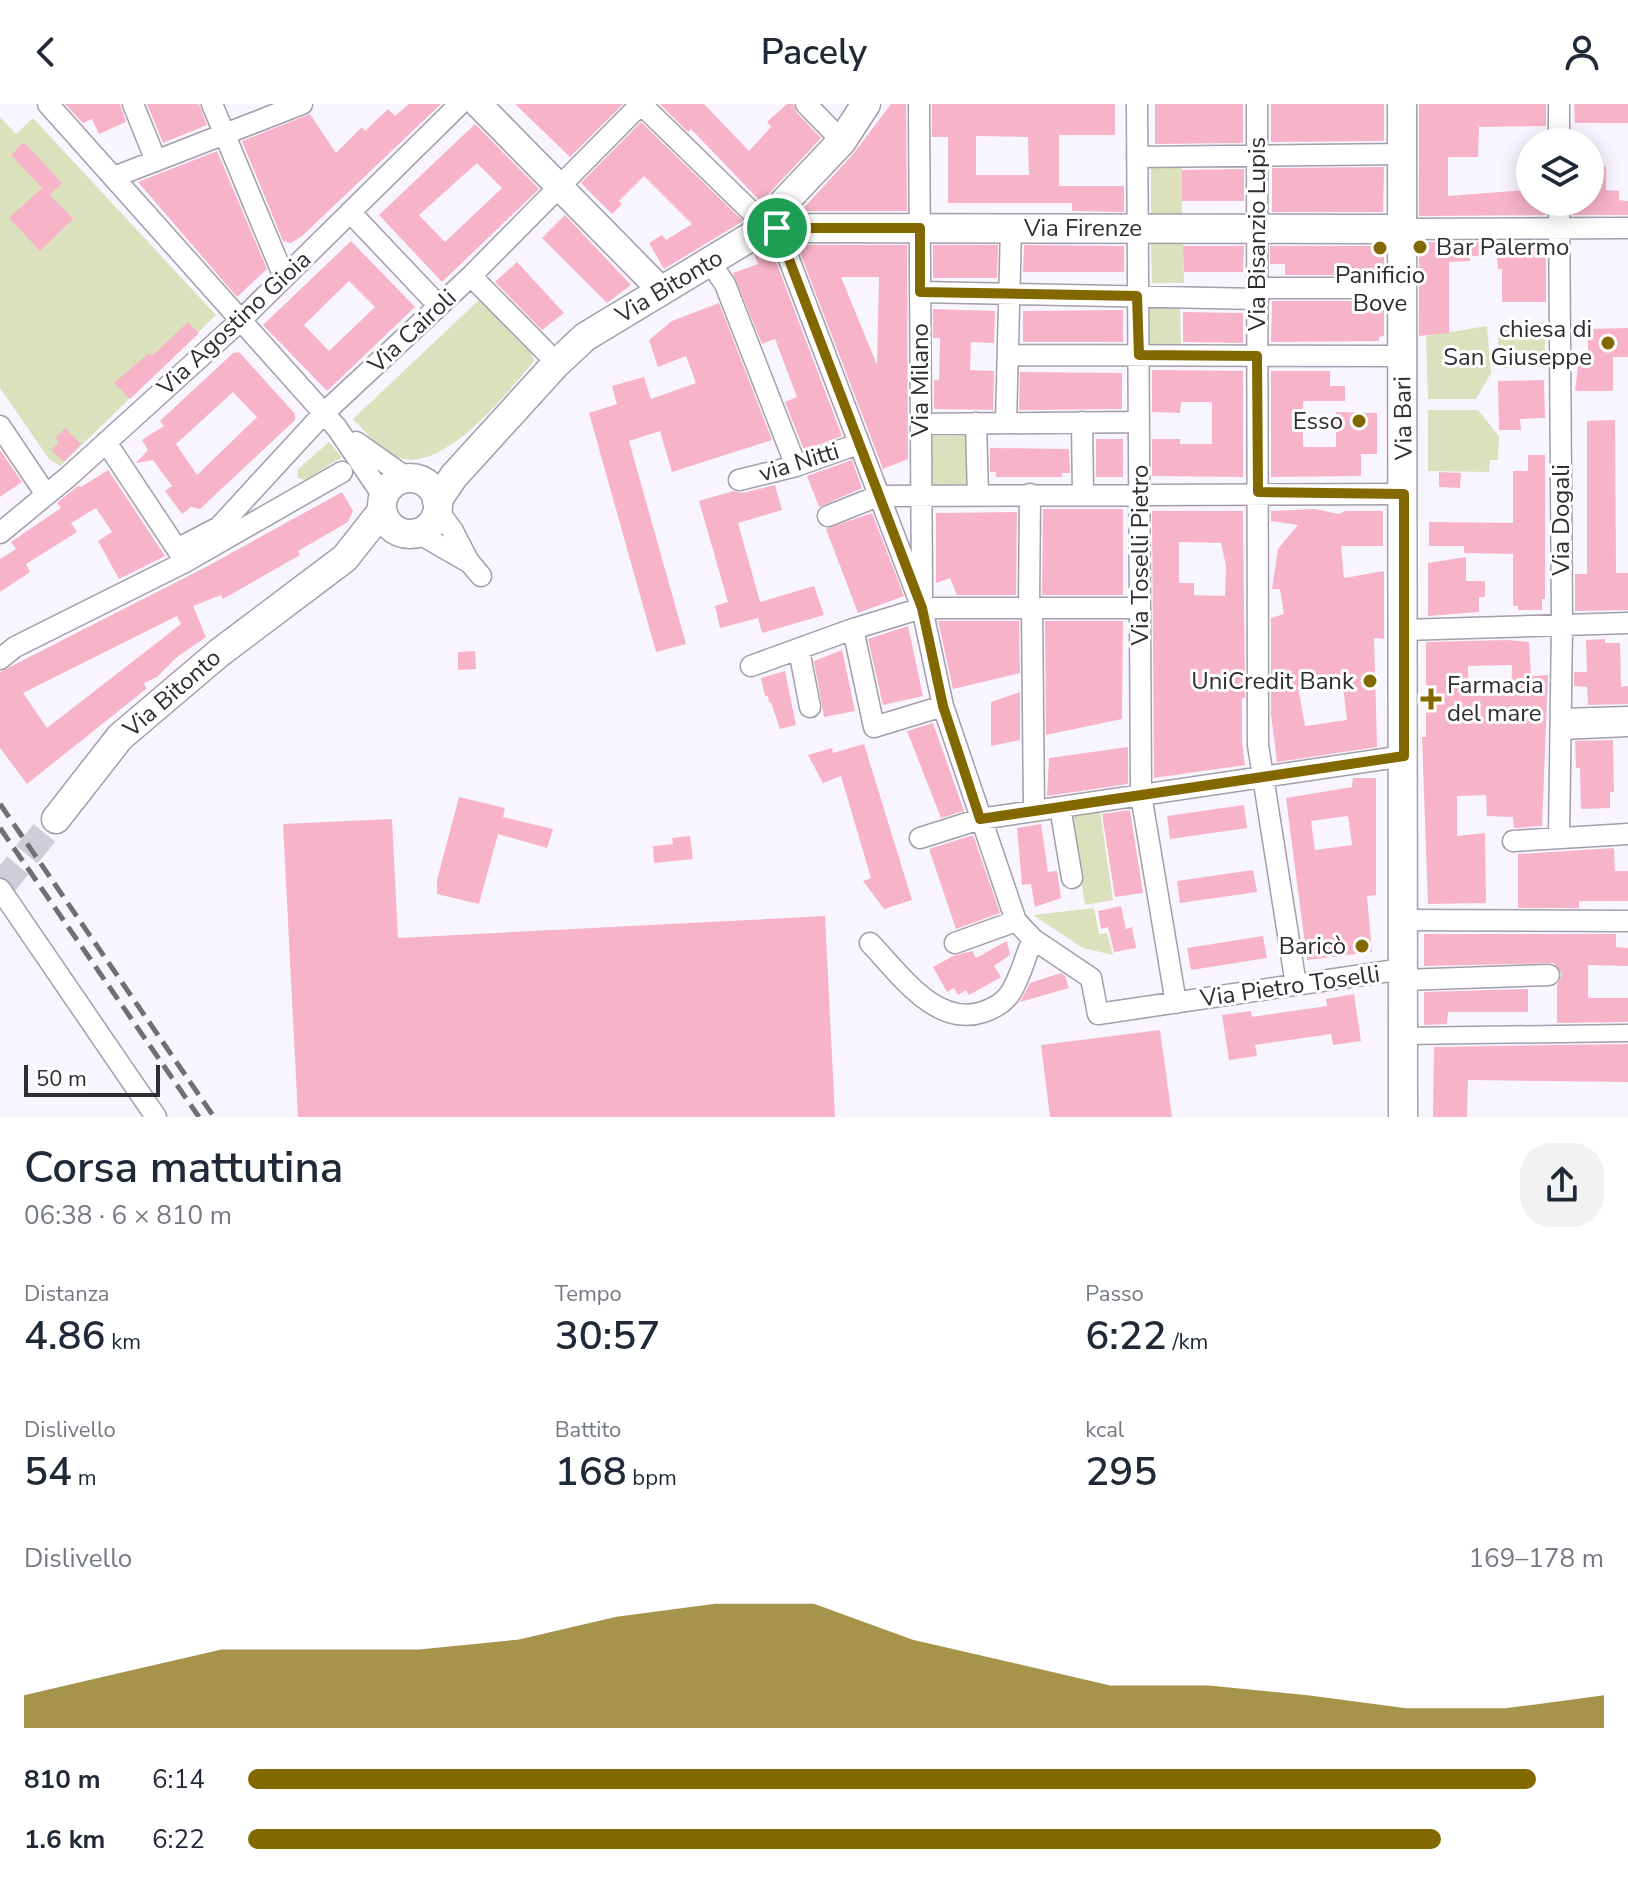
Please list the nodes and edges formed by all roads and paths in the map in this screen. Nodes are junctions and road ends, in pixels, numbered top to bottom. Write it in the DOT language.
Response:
graph roads {
  1 [pos="48,104"];
  2 [pos="133,104"];
  3 [pos="212,104"];
  4 [pos="302,104"];
  5 [pos="460,104"];
  6 [pos="478,104"];
  7 [pos="641,104"];
  8 [pos="806,104"];
  9 [pos="866,104"];
  10 [pos="919,104"];
  11 [pos="1137,104"];
  12 [pos="1257,104"];
  13 [pos="1402,104"];
  14 [pos="1559,104"];
  15 [pos="1559,128"];
  16 [pos="224,135"];
  17 [pos="842,141"];
  18 [pos="1404,154"];
  19 [pos="1137,157"];
  20 [pos="1257,157"];
  21 [pos="156,161"];
  22 [pos="114,177"];
  23 [pos="559,185"];
  24 [pos="350,212"];
  25 [pos="1559,216"];
  26 [pos="770,226"];
  27 [pos="1559,227"];
  28 [pos="920,228"];
  29 [pos="1011,228"];
  30 [pos="1137,228"];
  31 [pos="1258,228"];
  32 [pos="1628,228"];
  33 [pos="1403,229"];
  34 [pos="709,261"];
  35 [pos="471,276"];
  36 [pos="284,277"];
  37 [pos="1402,288"];
  38 [pos="660,289"];
  39 [pos="920,292"];
  40 [pos="1011,294"];
  41 [pos="1258,294"];
  42 [pos="1137,296"];
  43 [pos="439,306"];
  44 [pos="240,321"];
  45 [pos="546,352"];
  46 [pos="1009,355"];
  47 [pos="1139,355"];
  48 [pos="1257,356"];
  49 [pos="1403,356"];
  50 [pos="532,394"];
  51 [pos="330,420"];
  52 [pos="1082,422"];
  53 [pos="1139,422"];
  54 [pos="976,423"];
  55 [pos="1006,423"];
  56 [pos="921,424"];
  57 [pos="0,426"];
  58 [pos="106,442"];
  59 [pos="858,444"];
  60 [pos="796,466"];
  61 [pos="342,472"];
  62 [pos="411,478"];
  63 [pos="739,480"];
  64 [pos="1258,492"];
  65 [pos="45,493"];
  66 [pos="1139,493"];
  67 [pos="1030,494"];
  68 [pos="1083,494"];
  69 [pos="1404,494"];
  70 [pos="978,495"];
  71 [pos="878,496"];
  72 [pos="921,496"];
  73 [pos="383,503"];
  74 [pos="437,505"];
  75 [pos="828,516"];
  76 [pos="0,533"];
  77 [pos="410,533"];
  78 [pos="181,555"];
  79 [pos="345,558"];
  80 [pos="922,608"];
  81 [pos="1030,608"];
  82 [pos="1140,608"];
  83 [pos="1628,623"];
  84 [pos="1562,625"];
  85 [pos="853,629"];
  86 [pos="1404,630"];
  87 [pos="799,650"];
  88 [pos="0,659"];
  89 [pos="751,666"];
  90 [pos="943,706"];
  91 [pos="810,707"];
  92 [pos="1628,715"];
  93 [pos="1561,724"];
  94 [pos="1628,728"];
  95 [pos="1404,756"];
  96 [pos="1263,777"];
  97 [pos="1141,795"];
  98 [pos="1060,807"];
  99 [pos="1034,811"];
  100 [pos="56,819"];
  101 [pos="980,819"];
  102 [pos="1628,834"];
  103 [pos="920,838"];
  104 [pos="1559,838"];
  105 [pos="1513,841"];
  106 [pos="1072,878"];
  107 [pos="0,889"];
  108 [pos="1403,920"];
  109 [pos="1016,921"];
  110 [pos="1628,921"];
  111 [pos="1033,939"];
  112 [pos="870,943"];
  113 [pos="955,943"];
  114 [pos="1403,974"];
  115 [pos="1549,975"];
  116 [pos="1296,985"];
  117 [pos="1176,1003"];
  118 [pos="1628,1033"];
  119 [pos="1404,1036"];
  120 [pos="156,1117"];
  121 [pos="1403,1117"];
  1 -- 22 [label="street"];
  2 -- 21 [label="street"];
  3 -- 16 [label="street"];
  4 -- 16 [label="street"];
  5 -- 24 [label="street, Via Agostino Gioia"];
  6 -- 23 [label="street"];
  7 -- 23 [label="street, Via Cairoli"];
  7 -- 26 [label="street"];
  8 -- 17 [label="street"];
  9 -- 17 [label="main road, Via Bitonto"];
  10 -- 28 [label="street, Via Milano"];
  11 -- 19 [label="street, Via Toselli Pietro"];
  12 -- 20 [label="street, Via Bisanzio Lupis"];
  13 -- 18 [label="main road, Via Bari"];
  14 -- 15 [label="street"];
  16 -- 21 [label="street"];
  16 -- 36 [label="street"];
  17 -- 26 [label="main road, Via Bitonto"];
  18 -- 20 [label="street"];
  18 -- 33 [label="main road, Via Bari"];
  19 -- 20 [label="street"];
  19 -- 30 [label="street, Via Toselli Pietro"];
  20 -- 31 [label="street, Via Bisanzio Lupis"];
  21 -- 22 [label="street"];
  22 -- 44 [label="street"];
  23 -- 35 [label="street, Via Cairoli"];
  23 -- 38 [label="street"];
  24 -- 36 [label="street, Via Agostino Gioia"];
  24 -- 43 [label="street"];
  25 -- 27 [label="street, Via Dogali"];
  26 -- 28 [label="main road, Via Firenze"];
  26 -- 34 [label="main road, Via Bitonto"];
  26 -- 59 [label="street"];
  27 -- 32 [label="street"];
  27 -- 33 [label="street"];
  27 -- 84 [label="street, Via Dogali"];
  28 -- 29 [label="main road, Via Firenze"];
  28 -- 39 [label="street, Via Milano"];
  29 -- 30 [label="main road, Via Firenze"];
  29 -- 40 [label="street"];
  30 -- 31 [label="main road, Via Firenze"];
  30 -- 42 [label="street, Via Toselli Pietro"];
  31 -- 33 [label="main road, Via Firenze"];
  31 -- 41 [label="street, Via Bisanzio Lupis"];
  33 -- 37 [label="main road, Via Bari"];
  34 -- 38 [label="main road, Via Bitonto"];
  34 -- 60 [label="street"];
  35 -- 43 [label="street, Via Cairoli"];
  35 -- 45 [label="street"];
  36 -- 44 [label="street, Via Agostino Gioia"];
  37 -- 41 [label="street"];
  37 -- 49 [label="main road, Via Bari"];
  38 -- 50 [label="main road, Via Bitonto"];
  39 -- 40 [label="street"];
  39 -- 56 [label="street, Via Milano"];
  40 -- 42 [label="street"];
  40 -- 46 [label="street"];
  41 -- 42 [label="street"];
  41 -- 48 [label="street, Via Bisanzio Lupis"];
  42 -- 47 [label="street, Via Toselli Pietro"];
  43 -- 51 [label="street, Via Cairoli"];
  44 -- 51 [label="street"];
  44 -- 58 [label="street, Via Agostino Gioia"];
  46 -- 47 [label="street"];
  46 -- 55 [label="street"];
  47 -- 48 [label="street"];
  47 -- 53 [label="street, Via Toselli Pietro"];
  48 -- 49 [label="street"];
  48 -- 64 [label="street, Via Bisanzio Lupis"];
  49 -- 69 [label="main road, Via Bari"];
  50 -- 62 [label="main road, Via Bitonto"];
  50 -- 74 [label="main road, Via Bitonto"];
  51 -- 62 [label="street"];
  51 -- 73 [label="street"];
  51 -- 78 [label="street, Via Cairoli"];
  52 -- 53 [label="street"];
  52 -- 55 [label="street"];
  52 -- 68 [label="street"];
  53 -- 66 [label="street, Via Toselli Pietro"];
  54 -- 55 [label="street"];
  54 -- 56 [label="street"];
  54 -- 70 [label="street"];
  56 -- 72 [label="street, Via Milano"];
  57 -- 65 [label="street"];
  58 -- 65 [label="street, Via Agostino Gioia"];
  58 -- 78 [label="street"];
  59 -- 60 [label="street, via Nitti"];
  59 -- 71 [label="street"];
  60 -- 63 [label="street, via Nitti"];
  61 -- 78 [label="street"];
  62 -- 73 [label="main road"];
  62 -- 74 [label="main road"];
  64 -- 66 [label="street"];
  64 -- 69 [label="street"];
  64 -- 96 [label="street, Via Bisanzio Lupis"];
  65 -- 76 [label="street, Via Agostino Gioia"];
  66 -- 68 [label="street"];
  66 -- 82 [label="street, Via Toselli Pietro"];
  67 -- 68 [label="street"];
  67 -- 70 [label="street"];
  67 -- 81 [label="street"];
  69 -- 86 [label="main road, Via Bari"];
  70 -- 72 [label="street"];
  71 -- 72 [label="street"];
  71 -- 75 [label="street"];
  71 -- 80 [label="street"];
  72 -- 80 [label="street, Via Milano"];
  73 -- 77 [label="main road"];
  73 -- 79 [label="main road"];
  74 -- 77 [label="main road"];
  74 -- 77 [label="street"];
  77 -- 79 [label="main road"];
  78 -- 88 [label="street"];
  79 -- 100 [label="main road, Via Bitonto"];
  80 -- 81 [label="street"];
  80 -- 85 [label="street"];
  80 -- 90 [label="street"];
  81 -- 82 [label="street"];
  81 -- 99 [label="street"];
  82 -- 97 [label="street, Via Toselli Pietro"];
  83 -- 84 [label="street"];
  84 -- 86 [label="street"];
  84 -- 93 [label="street, Via Dogali"];
  85 -- 87 [label="street"];
  85 -- 90 [label="street"];
  86 -- 95 [label="main road, Via Bari"];
  87 -- 89 [label="street"];
  87 -- 91 [label="street"];
  90 -- 101 [label="street"];
  92 -- 93 [label="street"];
  93 -- 94 [label="street"];
  93 -- 104 [label="street, Via Dogali"];
  95 -- 96 [label="street"];
  95 -- 108 [label="main road, Via Bari"];
  96 -- 97 [label="street"];
  96 -- 116 [label="street, Via Bisanzio Lupis"];
  97 -- 98 [label="street"];
  97 -- 117 [label="street, Via Toselli Pietro"];
  98 -- 99 [label="street"];
  98 -- 106 [label="street"];
  99 -- 101 [label="street"];
  101 -- 103 [label="street"];
  101 -- 109 [label="street"];
  102 -- 104 [label="street"];
  104 -- 105 [label="street"];
  107 -- 120 [label="street"];
  108 -- 110 [label="street"];
  108 -- 114 [label="main road, Via Bari"];
  109 -- 111 [label="street"];
  109 -- 113 [label="street"];
  111 -- 112 [label="street"];
  111 -- 117 [label="street, Via Pietro Toselli"];
  114 -- 115 [label="street, Via Pietro Toselli"];
  114 -- 116 [label="street, Via Pietro Toselli"];
  114 -- 119 [label="main road, Via Bari"];
  116 -- 117 [label="street, Via Pietro Toselli"];
  118 -- 119 [label="street"];
  119 -- 121 [label="main road, Via Bari"];
}
